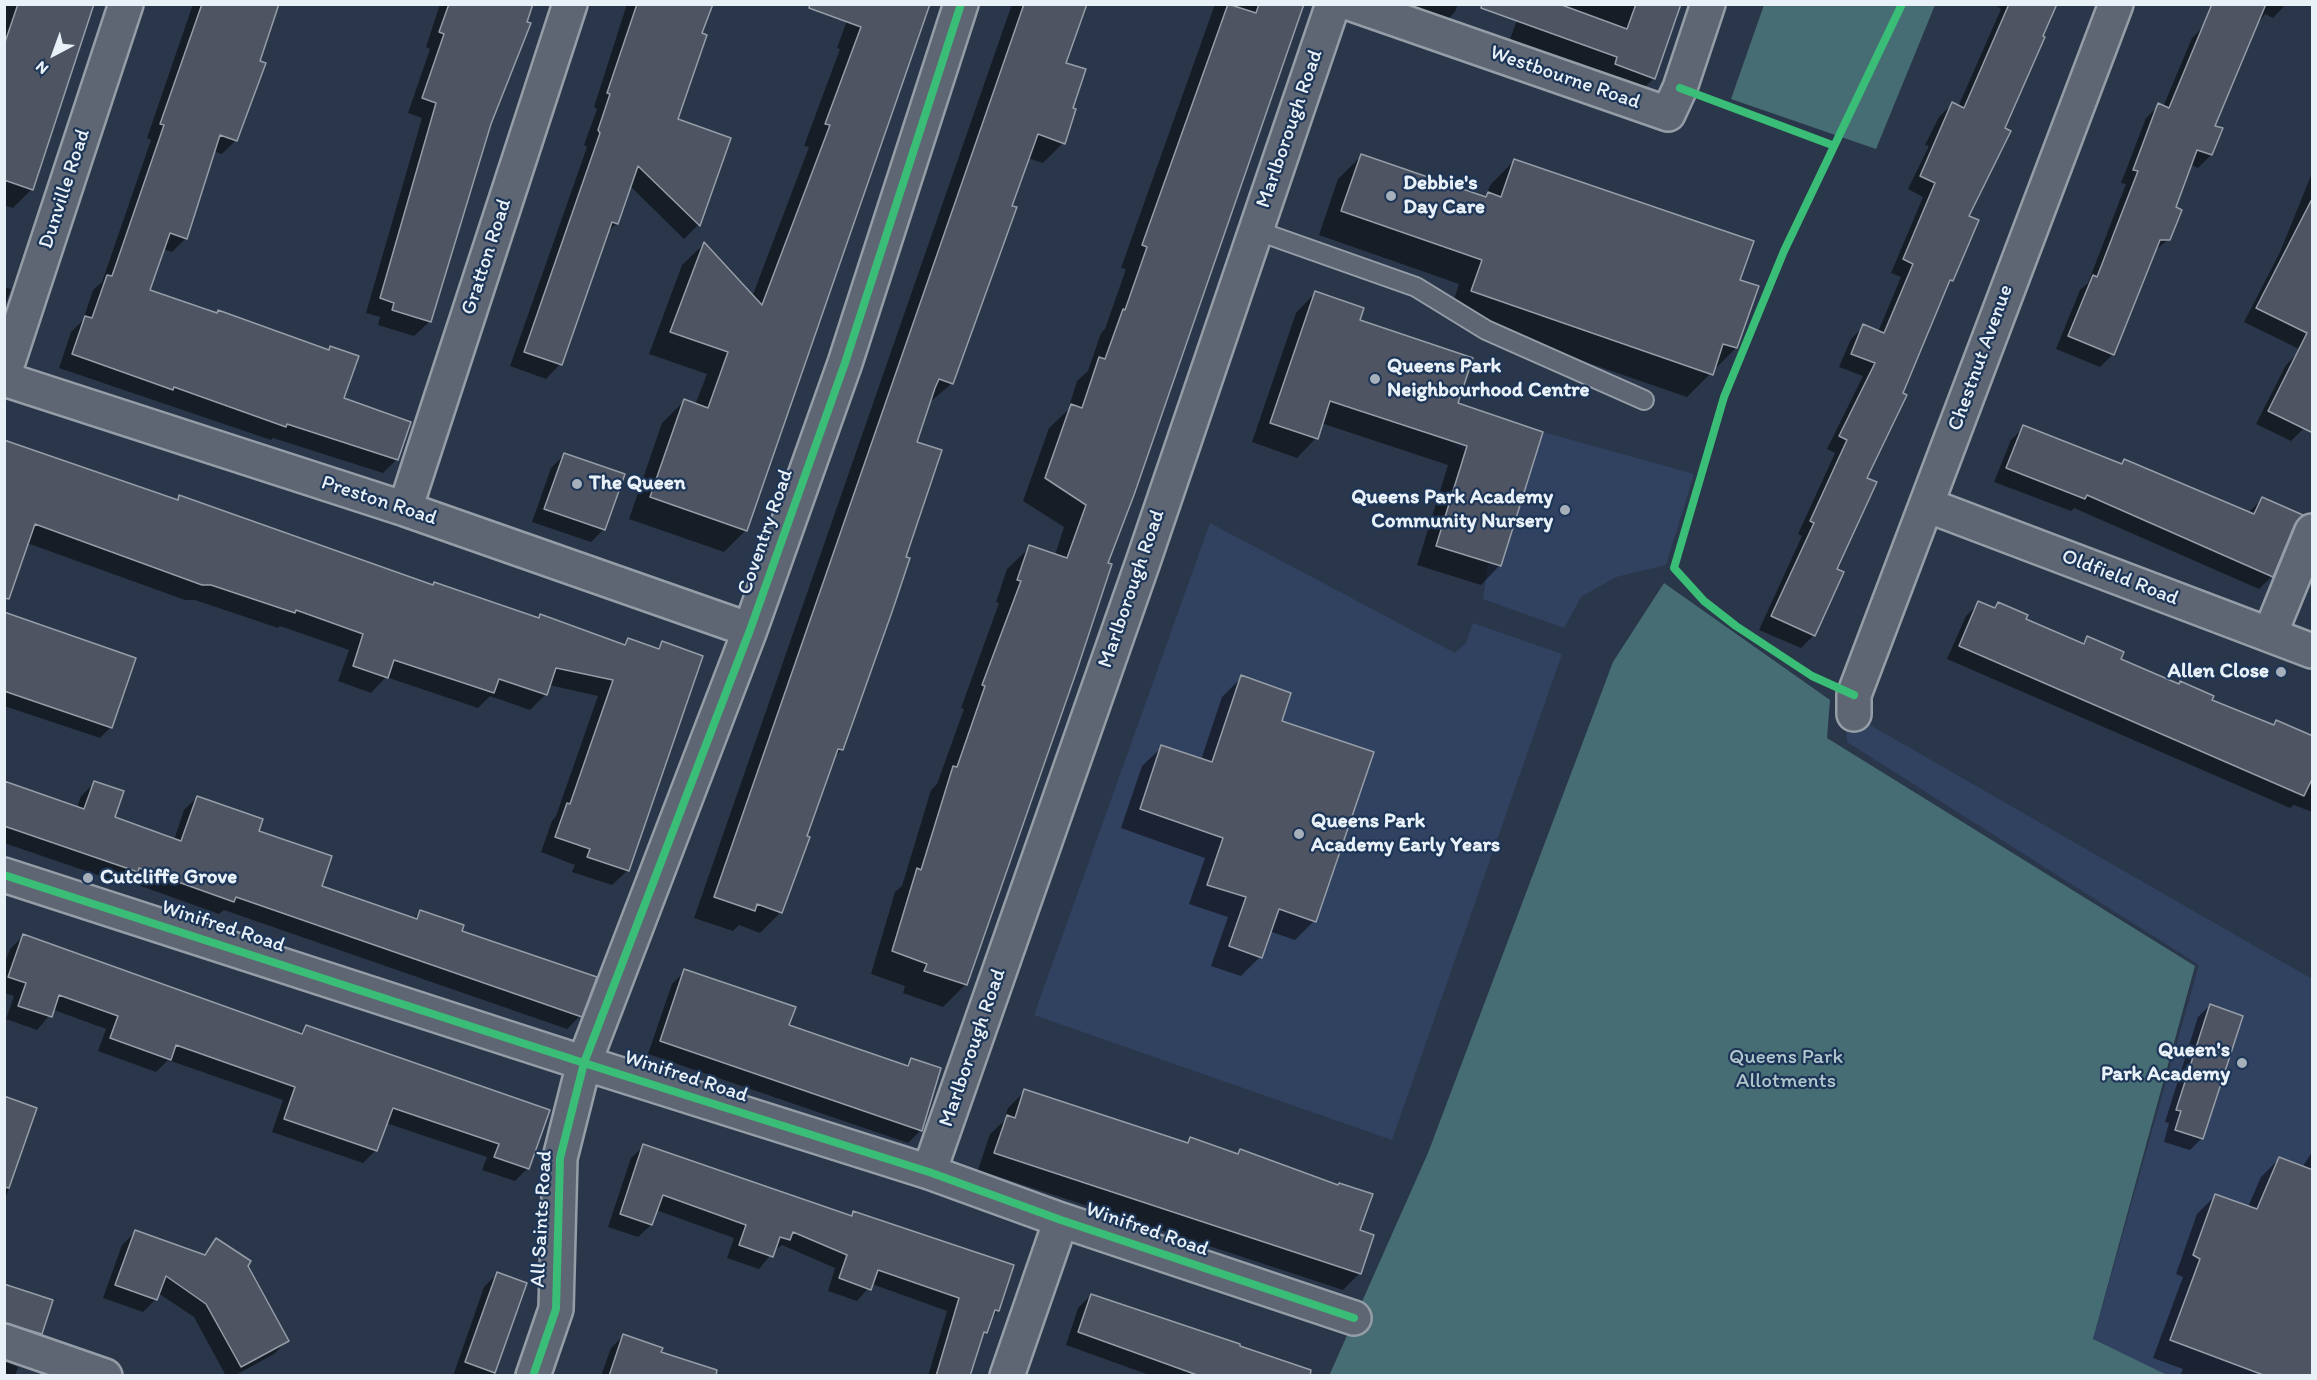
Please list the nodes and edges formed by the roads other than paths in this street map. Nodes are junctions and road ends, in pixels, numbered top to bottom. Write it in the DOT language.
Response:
graph roads {
  1 [pos="126,4"];
  2 [pos="570,4"];
  3 [pos="962,4"];
  4 [pos="1333,4"];
  5 [pos="1352,4"];
  6 [pos="1708,4"];
  7 [pos="2116,4"];
  8 [pos="1255,230"];
  9 [pos="4,374"];
  10 [pos="4,379"];
  11 [pos="1644,400"];
  12 [pos="1927,505"];
  13 [pos="405,509"];
  14 [pos="2313,531"];
  15 [pos="750,630"];
  16 [pos="2270,634"];
  17 [pos="2313,651"];
  18 [pos="1854,714"];
  19 [pos="4,875"];
  20 [pos="584,1063"];
  21 [pos="929,1172"];
  22 [pos="1061,1220"];
  23 [pos="1354,1318"];
  24 [pos="4,1341"];
  25 [pos="105,1376"];
  26 [pos="533,1376"];
  27 [pos="1007,1376"];
  1 -- 9 [label="street, Dunville Road"];
  2 -- 13 [label="street, Gratton Road"];
  3 -- 15 [label="street, Coventry Road"];
  4 -- 8 [label="street, Marlborough Road"];
  5 -- 6 [label="street, Westbourne Road"];
  7 -- 12 [label="street, Chestnut Avenue"];
  8 -- 11 [label="lane"];
  8 -- 21 [label="street, Marlborough Road"];
  10 -- 13 [label="street, Preston Road"];
  12 -- 16 [label="street, Oldfield Road"];
  12 -- 18 [label="street, Chestnut Avenue"];
  13 -- 15 [label="street, Preston Road"];
  14 -- 16 [label="street"];
  15 -- 20 [label="street, Coventry Road"];
  16 -- 17 [label="street, Oldfield Road"];
  19 -- 20 [label="street, Winifred Road"];
  20 -- 21 [label="street, Winifred Road"];
  20 -- 26 [label="street, All Saints Road"];
  21 -- 22 [label="street, Winifred Road"];
  22 -- 23 [label="street, Winifred Road"];
  22 -- 27 [label="street"];
  24 -- 25 [label="street"];
}
